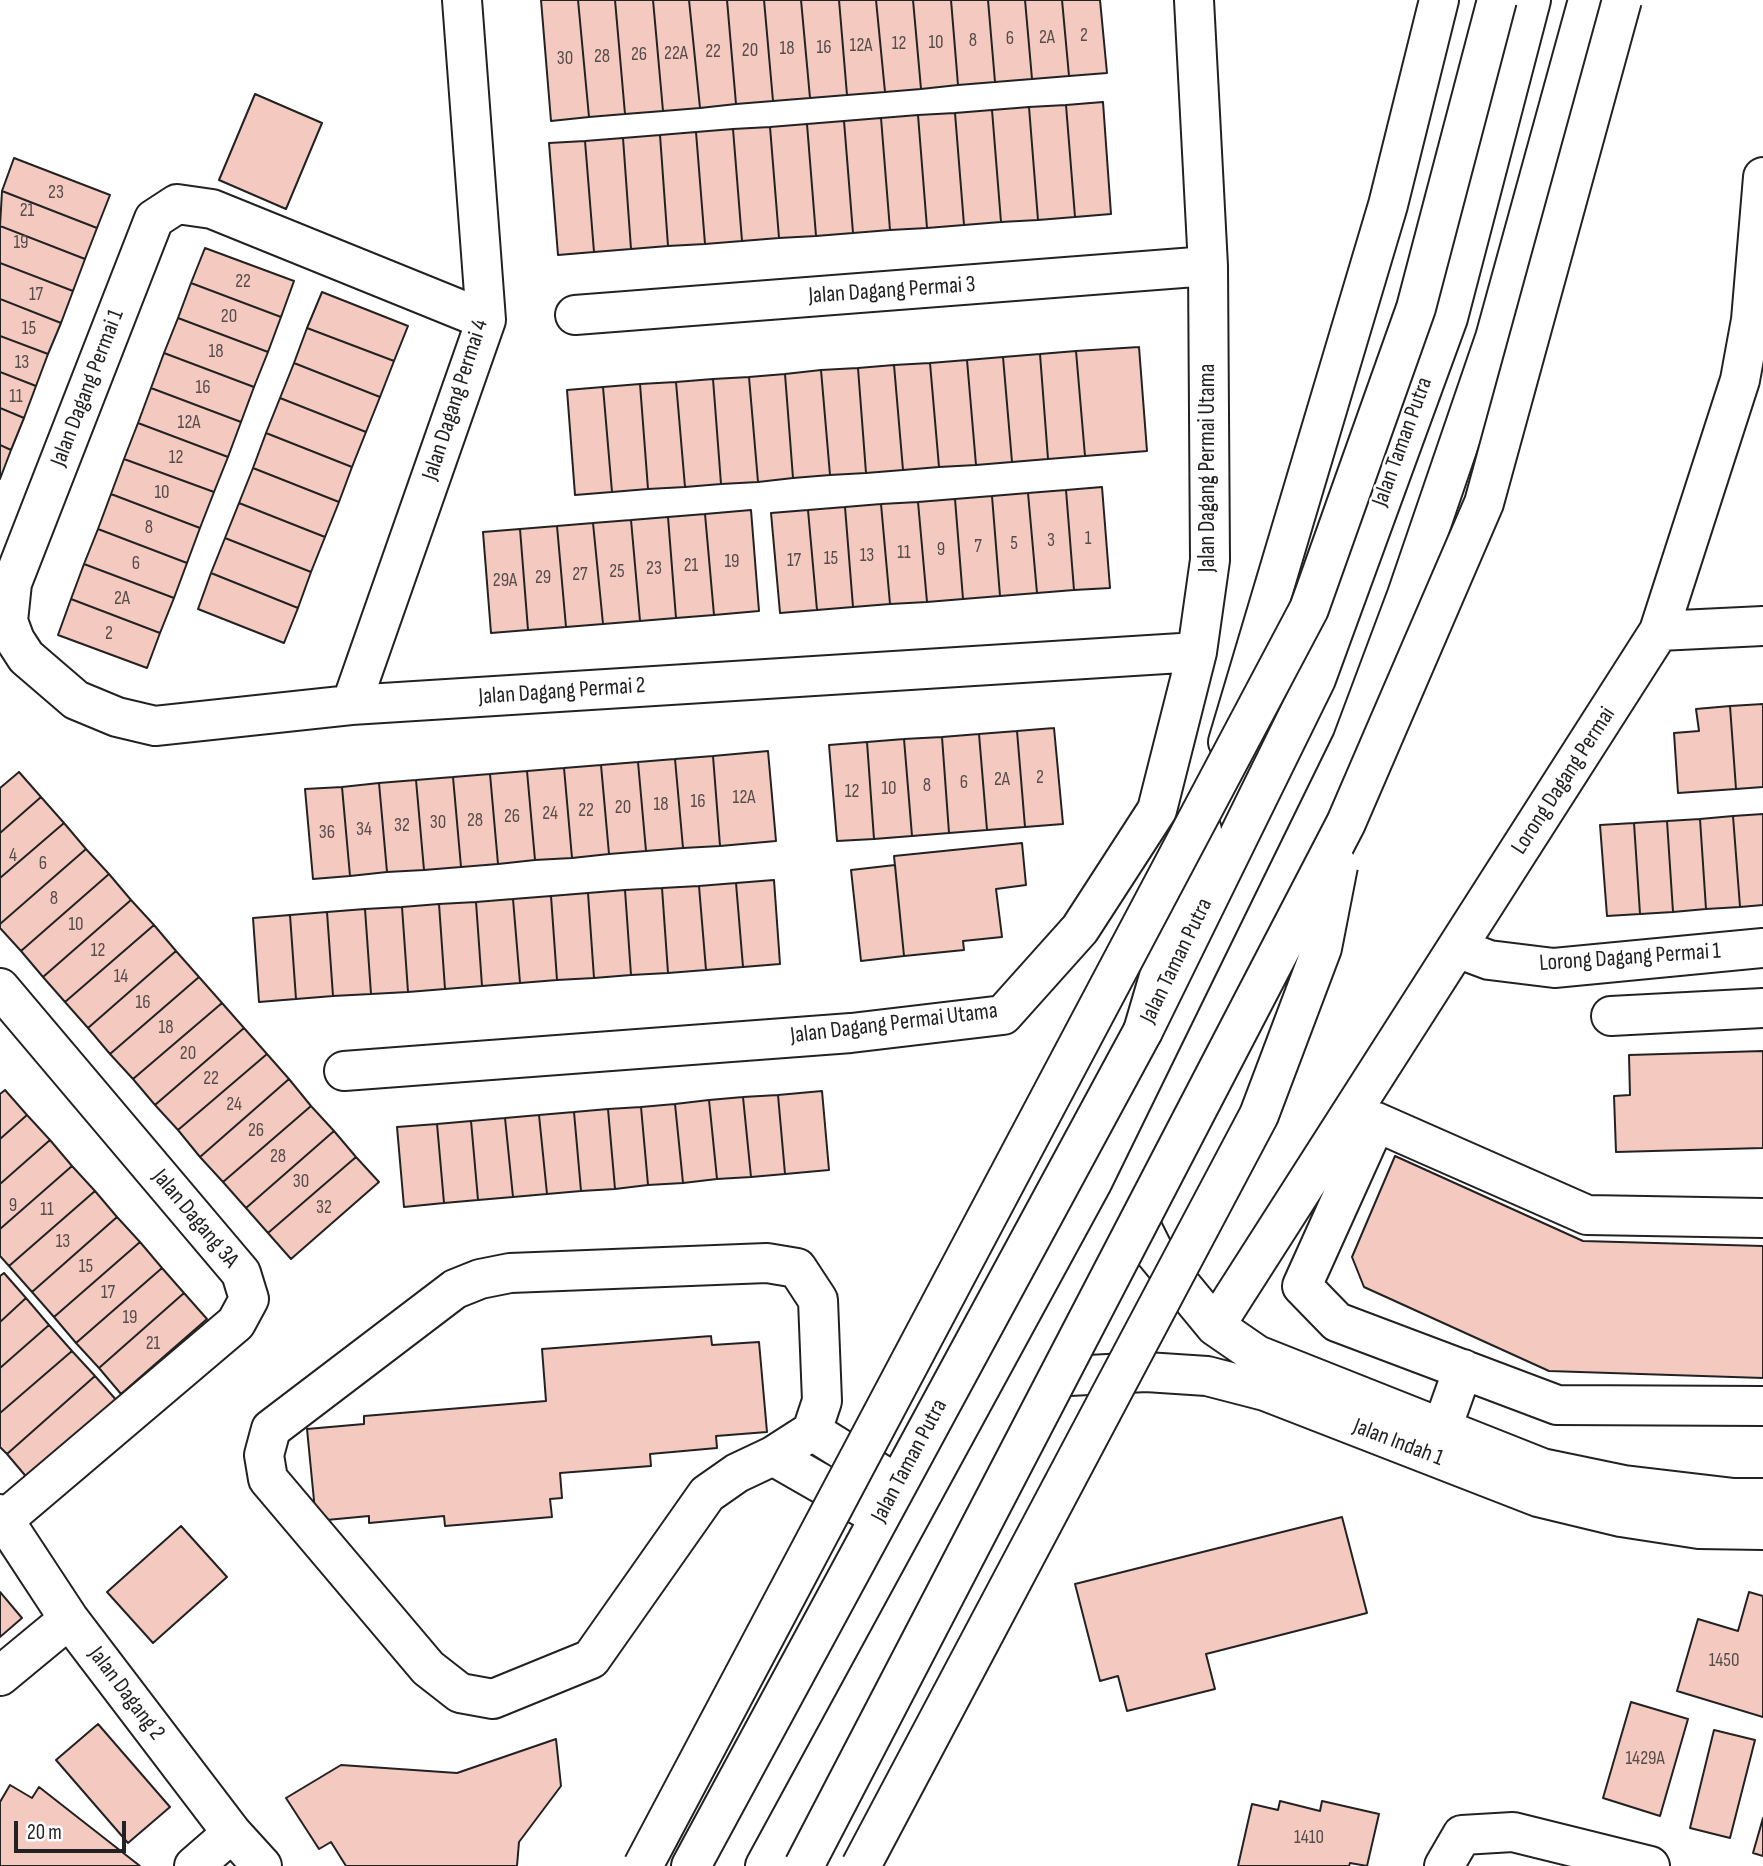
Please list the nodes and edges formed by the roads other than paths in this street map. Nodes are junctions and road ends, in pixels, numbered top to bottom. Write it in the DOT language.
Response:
graph roads {
  1 [pos="462,0"];
  2 [pos="1194,0"];
  3 [pos="1439,0"];
  4 [pos="1497,0"];
  5 [pos="1531,0"];
  6 [pos="1588,0"];
  7 [pos="1622,0"];
  8 [pos="1763,177"];
  9 [pos="1208,266"];
  10 [pos="575,315"];
  11 [pos="1757,319"];
  12 [pos="486,320"];
  13 [pos="12,583"];
  14 [pos="1763,626"];
  15 [pos="1659,631"];
  16 [pos="7,648"];
  17 [pos="1197,652"];
  18 [pos="351,705"];
  19 [pos="1346,823"];
  20 [pos="1457,948"];
  21 [pos="1763,948"];
  22 [pos="0,988"];
  23 [pos="1763,1008"];
  24 [pos="1611,1016"];
  25 [pos="1143,1031"];
  26 [pos="344,1071"];
  27 [pos="1363,1120"];
  28 [pos="1128,1199"];
  29 [pos="1763,1218"];
  30 [pos="1215,1326"];
  31 [pos="1463,1369"];
  32 [pos="1031,1378"];
  33 [pos="1763,1406"];
  34 [pos="1442,1428"];
  35 [pos="811,1431"];
  36 [pos="773,1456"];
  37 [pos="898,1484"];
  38 [pos="1763,1498"];
  39 [pos="2,1516"];
  40 [pos="880,1518"];
  41 [pos="1763,1530"];
  42 [pos="69,1619"];
  43 [pos="0,1676"];
  44 [pos="232,1833"];
  45 [pos="194,1866"];
  46 [pos="262,1866"];
  47 [pos="643,1866"];
  48 [pos="691,1866"];
  49 [pos="765,1866"];
  50 [pos="804,1866"];
  51 [pos="861,1866"];
  52 [pos="1444,1866"];
  53 [pos="1650,1866"];
  1 -- 12 [label="main road, Jalan Dagang Permai 4"];
  2 -- 9 [label="main road, Jalan Dagang Permai Utama"];
  3 -- 25 [label="main road"];
  4 -- 47 [label="main road, bridge"];
  5 -- 25 [label="main road, Jalan Taman Putra"];
  6 -- 28 [label="main road"];
  7 -- 19 [label="main road, bridge"];
  8 -- 11 [label="main road, Lorong Dagang Permai"];
  9 -- 10 [label="main road, Jalan Dagang Permai 3"];
  9 -- 17 [label="main road, Jalan Dagang Permai Utama"];
  11 -- 15 [label="main road, Lorong Dagang Permai"];
  12 -- 13 [label="main road, Jalan Dagang Permai 1"];
  12 -- 18 [label="main road, Jalan Dagang Permai 4"];
  13 -- 16 [label="main road, Jalan Dagang Permai 2"];
  14 -- 15 [label="main road"];
  15 -- 20 [label="main road, Lorong Dagang Permai"];
  16 -- 18 [label="main road, Jalan Dagang Permai 2"];
  17 -- 18 [label="main road, Jalan Dagang Permai 2"];
  17 -- 26 [label="main road, Jalan Dagang Permai Utama"];
  19 -- 50 [label="main road, bridge"];
  19 -- 51 [label="main road, bridge"];
  20 -- 21 [label="main road, Lorong Dagang Permai 1"];
  20 -- 27 [label="main road, Lorong Dagang Permai"];
  22 -- 39 [label="main road, Jalan Dagang 3A"];
  23 -- 24 [label="main road"];
  25 -- 37 [label="main road, Jalan Taman Putra"];
  27 -- 29 [label="main road"];
  27 -- 30 [label="main road, Lorong Dagang Permai"];
  27 -- 31 [label="main road"];
  28 -- 30 [label="main road, Jalan Indah 1"];
  28 -- 32 [label="main road"];
  30 -- 34 [label="main road, Jalan Indah 1"];
  31 -- 33 [label="main road"];
  31 -- 34 [label="main road"];
  32 -- 41 [label="main road, Jalan Indah 1"];
  32 -- 49 [label="main road"];
  34 -- 38 [label="main road, Jalan Indah 1"];
  35 -- 36 [label="main road"];
  35 -- 36 [label="main road"];
  35 -- 37 [label="main road"];
  36 -- 40 [label="main road"];
  37 -- 40 [label="main road, Jalan Taman Putra"];
  39 -- 42 [label="main road, Jalan Dagang 2"];
  40 -- 48 [label="main road, Jalan Taman Putra"];
  42 -- 43 [label="main road"];
  42 -- 44 [label="main road, Jalan Dagang 2"];
  44 -- 45 [label="main road"];
  44 -- 46 [label="main road, Jalan Dagang 2"];
  52 -- 53 [label="main road"];
}
